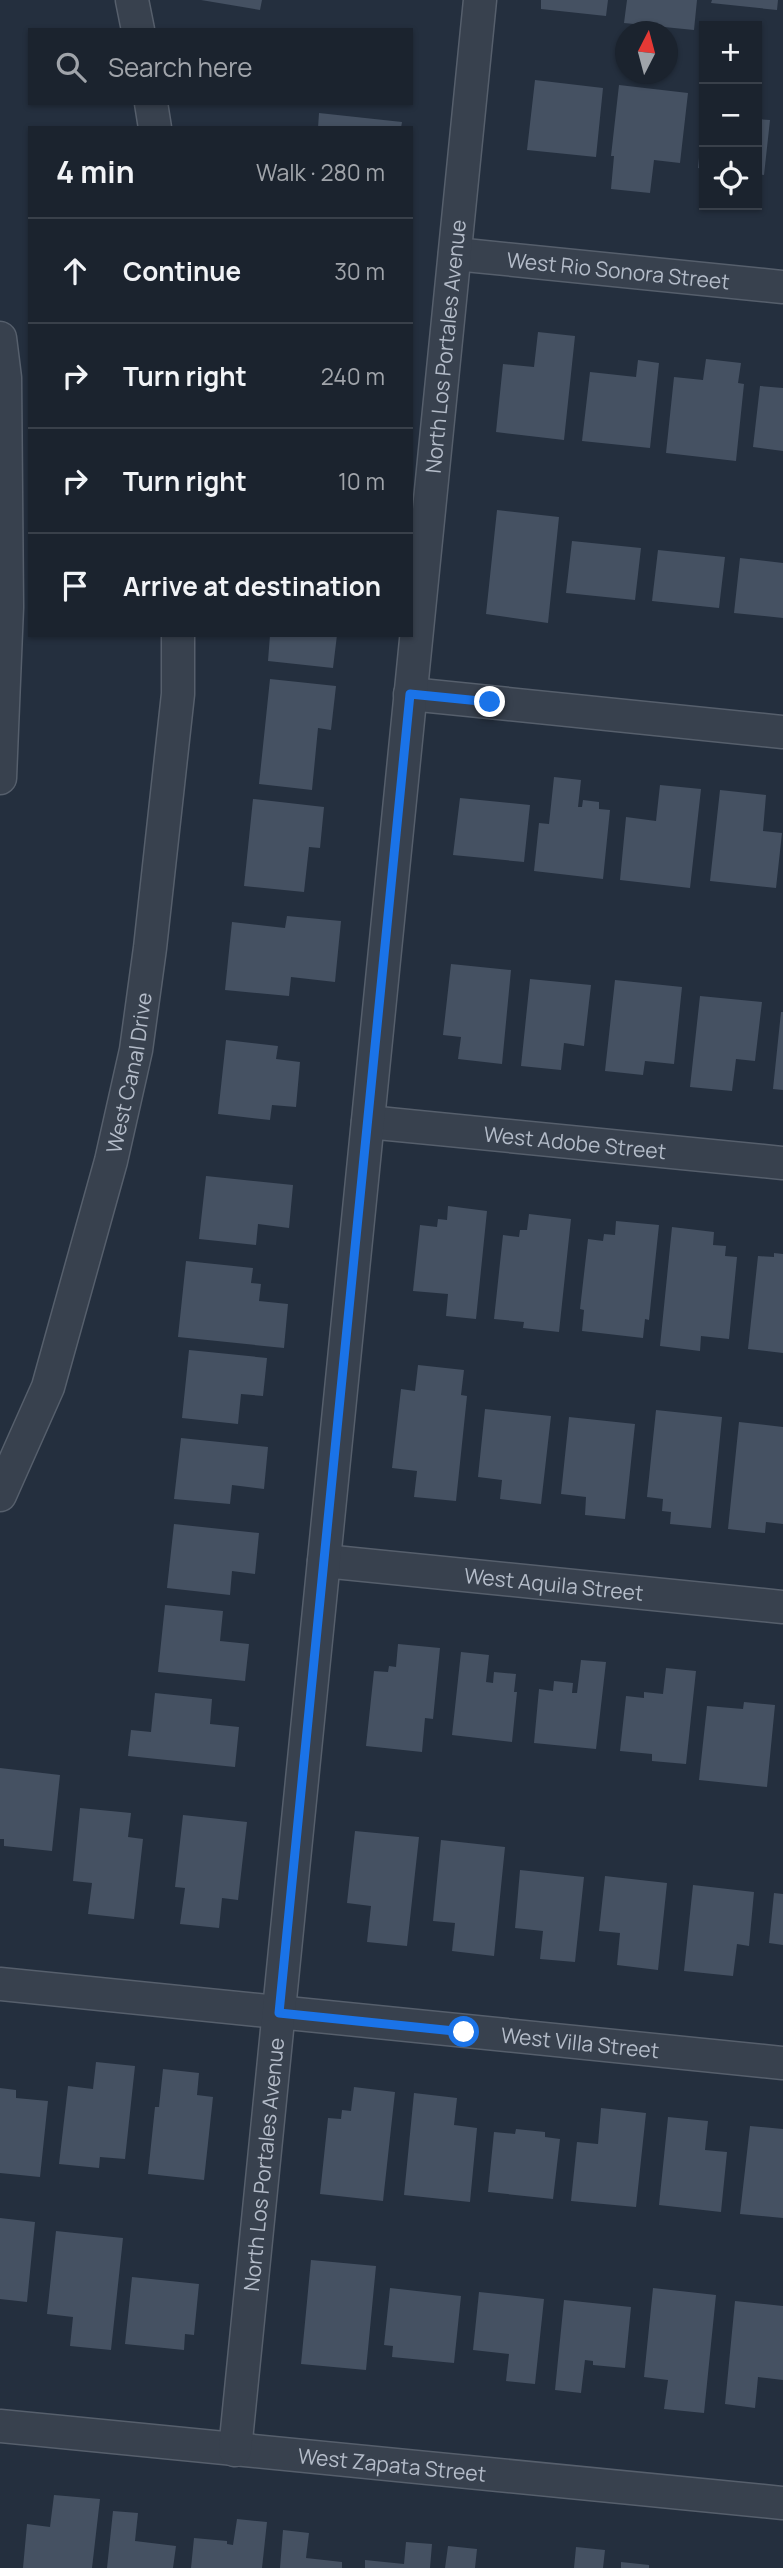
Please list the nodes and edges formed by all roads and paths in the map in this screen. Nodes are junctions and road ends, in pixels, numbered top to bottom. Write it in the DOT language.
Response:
graph roads {
  1 [pos="132,0"];
  2 [pos="480,0"];
  3 [pos="138,28"];
  4 [pos="151,105"];
  5 [pos="155,126"];
  6 [pos="455,254"];
  7 [pos="783,287"];
  8 [pos="0,338"];
  9 [pos="178,637"];
  10 [pos="410,694"];
  11 [pos="783,732"];
  12 [pos="0,778"];
  13 [pos="368,1122"];
  14 [pos="783,1163"];
  15 [pos="0,1495"];
  16 [pos="324,1561"];
  17 [pos="783,1607"];
  18 [pos="0,1984"];
  19 [pos="279,2013"];
  20 [pos="783,2063"];
  21 [pos="0,2426"];
  22 [pos="235,2449"];
  23 [pos="783,2503"];
  1 -- 3 [label="street"];
  2 -- 6 [label="street, North Los Portales Avenue"];
  4 -- 5 [label="street"];
  6 -- 7 [label="street, West Rio Sonora Street"];
  6 -- 10 [label="street, North Los Portales Avenue"];
  8 -- 12 [label="street"];
  9 -- 15 [label="street, West Canal Drive"];
  10 -- 11 [label="street"];
  10 -- 13 [label="street, North Los Portales Avenue"];
  13 -- 14 [label="street, West Adobe Street"];
  13 -- 16 [label="street, North Los Portales Avenue"];
  16 -- 17 [label="street, West Aquila Street"];
  16 -- 19 [label="street, North Los Portales Avenue"];
  18 -- 19 [label="street, West Villa Street"];
  19 -- 20 [label="street, West Villa Street"];
  19 -- 22 [label="street, North Los Portales Avenue"];
  21 -- 22 [label="street, West Zapata Street"];
  22 -- 23 [label="street, West Zapata Street"];
}
